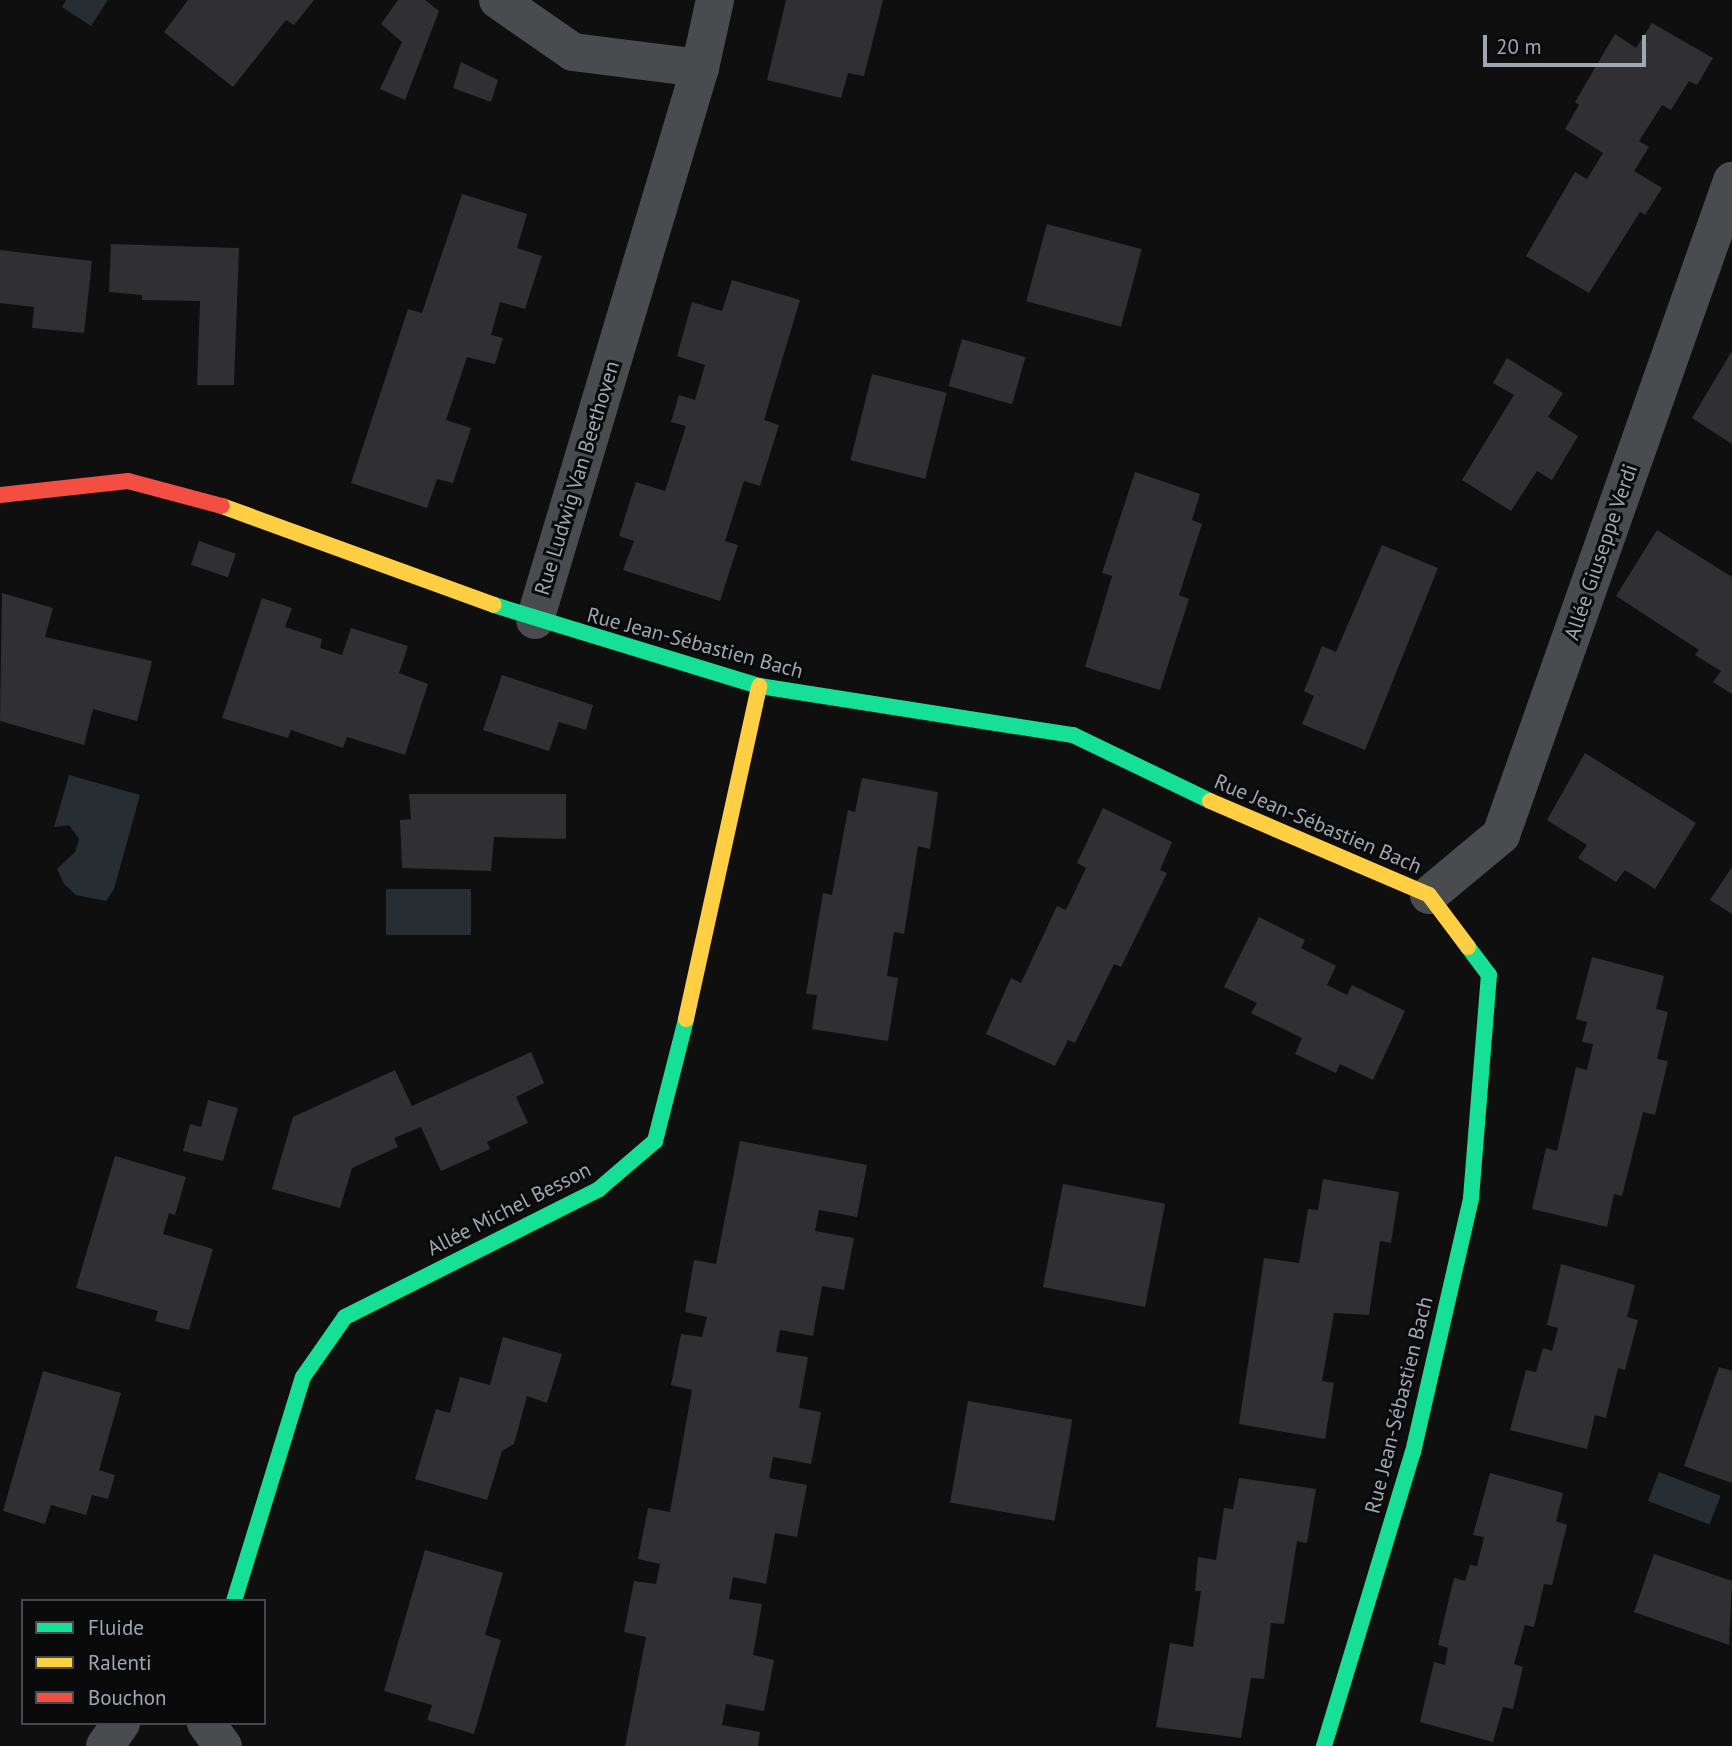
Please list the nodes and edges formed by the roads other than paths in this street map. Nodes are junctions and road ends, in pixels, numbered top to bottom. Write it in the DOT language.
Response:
graph roads {
  1 [pos="498,0"];
  2 [pos="715,0"];
  3 [pos="699,68"];
  4 [pos="1732,181"];
  5 [pos="0,495"];
  6 [pos="535,620"];
  7 [pos="759,686"];
  8 [pos="1429,895"];
  9 [pos="235,1599"];
  10 [pos="120,1725"];
  11 [pos="207,1725"];
  12 [pos="105,1746"];
  13 [pos="223,1746"];
  14 [pos="1324,1746"];
  1 -- 3 [label="street"];
  2 -- 3 [label="street, Rue Ludwig Van Beethoven"];
  3 -- 6 [label="street, Rue Ludwig Van Beethoven"];
  4 -- 8 [label="street, Allée Giuseppe Verdi"];
  5 -- 6 [label="street, Rue Ludwig Van Beethoven"];
  6 -- 7 [label="street, Rue Jean-Sébastien Bach"];
  7 -- 8 [label="street, Rue Jean-Sébastien Bach"];
  7 -- 9 [label="street, Allée Michel Besson"];
  8 -- 14 [label="street, Rue Jean-Sébastien Bach"];
  10 -- 12 [label="street"];
  11 -- 13 [label="street"];
}
